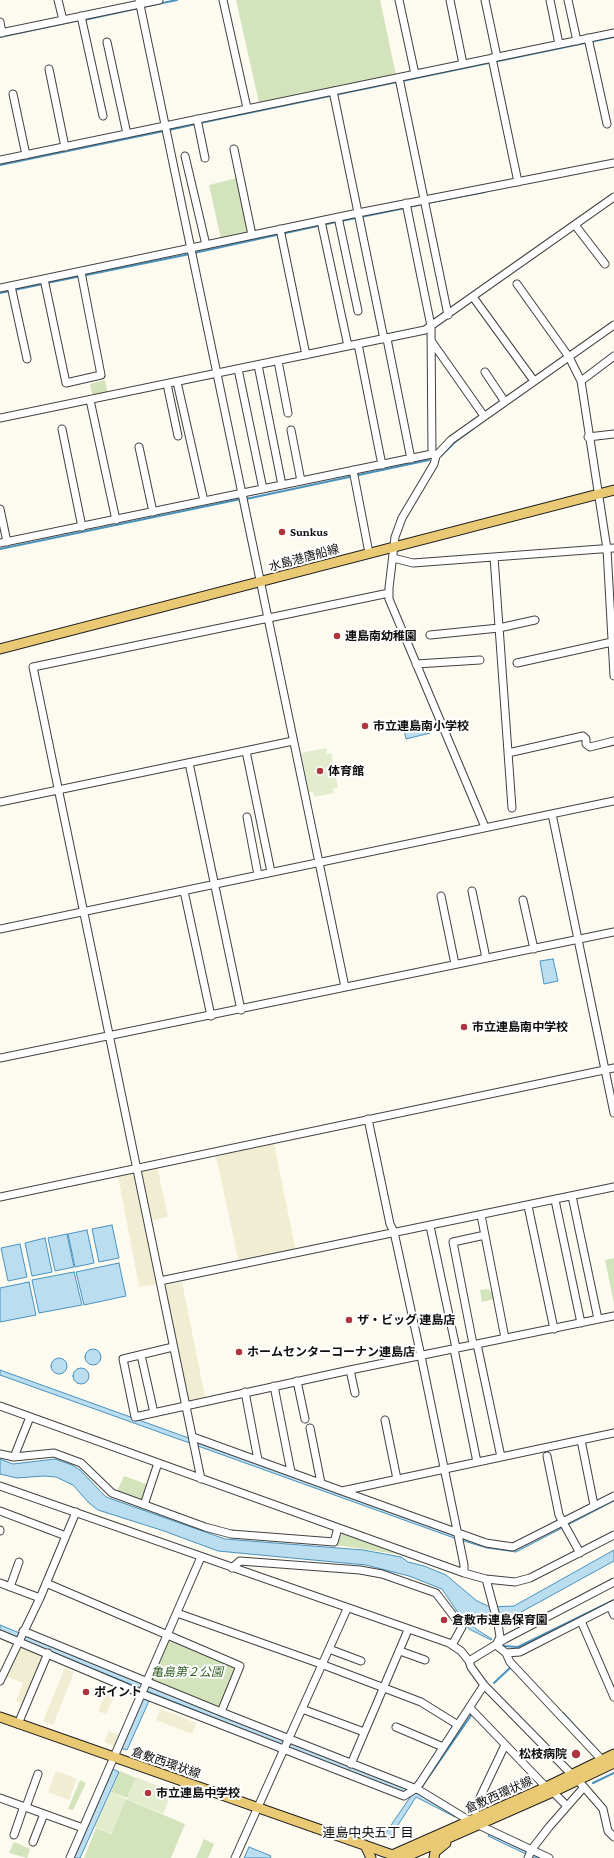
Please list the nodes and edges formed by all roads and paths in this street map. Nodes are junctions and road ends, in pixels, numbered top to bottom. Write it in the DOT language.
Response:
graph roads {
  1 [pos="58,0"];
  2 [pos="159,0"];
  3 [pos="223,0"];
  4 [pos="399,0"];
  5 [pos="450,0"];
  6 [pos="485,0"];
  7 [pos="550,0"];
  8 [pos="568,0"];
  9 [pos="140,5"];
  10 [pos="82,19"];
  11 [pos="62,20"];
  12 [pos="0,22"];
  13 [pos="614,32"];
  14 [pos="1,33"];
  15 [pos="576,40"];
  16 [pos="589,41"];
  17 [pos="107,42"];
  18 [pos="559,44"];
  19 [pos="494,60"];
  20 [pos="463,64"];
  21 [pos="49,69"];
  22 [pos="415,74"];
  23 [pos="400,80"];
  24 [pos="13,94"];
  25 [pos="333,94"];
  26 [pos="247,108"];
  27 [pos="103,116"];
  28 [pos="198,122"];
  29 [pos="607,124"];
  30 [pos="166,129"];
  31 [pos="127,134"];
  32 [pos="65,147"];
  33 [pos="234,149"];
  34 [pos="26,155"];
  35 [pos="185,156"];
  36 [pos="205,158"];
  37 [pos="0,160"];
  38 [pos="614,163"];
  39 [pos="518,182"];
  40 [pos="614,197"];
  41 [pos="424,203"];
  42 [pos="407,206"];
  43 [pos="358,216"];
  44 [pos="339,220"];
  45 [pos="322,224"];
  46 [pos="575,224"];
  47 [pos="281,232"];
  48 [pos="252,235"];
  49 [pos="206,245"];
  50 [pos="191,252"];
  51 [pos="605,264"];
  52 [pos="81,275"];
  53 [pos="45,282"];
  54 [pos="518,284"];
  55 [pos="0,288"];
  56 [pos="12,289"];
  57 [pos="473,297"];
  58 [pos="358,311"];
  59 [pos="448,315"];
  60 [pos="614,325"];
  61 [pos="431,326"];
  62 [pos="386,339"];
  63 [pos="432,342"];
  64 [pos="358,344"];
  65 [pos="348,346"];
  66 [pos="306,355"];
  67 [pos="614,356"];
  68 [pos="27,359"];
  69 [pos="570,359"];
  70 [pos="278,361"];
  71 [pos="258,365"];
  72 [pos="238,369"];
  73 [pos="485,372"];
  74 [pos="216,374"];
  75 [pos="534,381"];
  76 [pos="580,381"];
  77 [pos="177,382"];
  78 [pos="167,384"];
  79 [pos="90,400"];
  80 [pos="505,402"];
  81 [pos="288,412"];
  82 [pos="484,416"];
  83 [pos="0,418"];
  84 [pos="62,429"];
  85 [pos="291,430"];
  86 [pos="614,434"];
  87 [pos="178,436"];
  88 [pos="588,437"];
  89 [pos="139,447"];
  90 [pos="434,455"];
  91 [pos="411,459"];
  92 [pos="382,464"];
  93 [pos="354,474"];
  94 [pos="301,481"];
  95 [pos="282,485"];
  96 [pos="263,489"];
  97 [pos="614,490"];
  98 [pos="598,494"];
  99 [pos="242,497"];
  100 [pos="204,501"];
  101 [pos="0,508"];
  102 [pos="153,512"];
  103 [pos="116,520"];
  104 [pos="82,527"];
  105 [pos="4,543"];
  106 [pos="394,547"];
  107 [pos="610,548"];
  108 [pos="369,553"];
  109 [pos="494,557"];
  110 [pos="393,558"];
  111 [pos="611,575"];
  112 [pos="259,582"];
  113 [pos="389,593"];
  114 [pos="268,618"];
  115 [pos="535,620"];
  116 [pos="499,628"];
  117 [pos="430,635"];
  118 [pos="612,642"];
  119 [pos="0,649"];
  120 [pos="480,660"];
  121 [pos="517,663"];
  122 [pos="416,664"];
  123 [pos="614,665"];
  124 [pos="614,676"];
  125 [pos="293,741"];
  126 [pos="614,741"];
  127 [pos="246,751"];
  128 [pos="508,753"];
  129 [pos="189,763"];
  130 [pos="59,790"];
  131 [pos="614,801"];
  132 [pos="0,802"];
  133 [pos="512,808"];
  134 [pos="552,814"];
  135 [pos="247,817"];
  136 [pos="485,827"];
  137 [pos="318,863"];
  138 [pos="271,872"];
  139 [pos="258,875"];
  140 [pos="216,884"];
  141 [pos="184,891"];
  142 [pos="472,891"];
  143 [pos="441,896"];
  144 [pos="523,900"];
  145 [pos="84,912"];
  146 [pos="0,929"];
  147 [pos="614,932"];
  148 [pos="578,940"];
  149 [pos="534,949"];
  150 [pos="486,958"];
  151 [pos="455,964"];
  152 [pos="344,987"];
  153 [pos="241,1010"];
  154 [pos="211,1016"];
  155 [pos="110,1036"];
  156 [pos="0,1058"];
  157 [pos="614,1068"];
  158 [pos="605,1070"];
  159 [pos="614,1113"];
  160 [pos="368,1119"];
  161 [pos="138,1167"];
  162 [pos="614,1187"];
  163 [pos="572,1196"];
  164 [pos="0,1197"];
  165 [pos="555,1200"];
  166 [pos="528,1206"];
  167 [pos="481,1215"];
  168 [pos="430,1226"];
  169 [pos="394,1232"];
  170 [pos="485,1235"];
  171 [pos="160,1281"];
  172 [pos="614,1316"];
  173 [pos="598,1319"];
  174 [pos="581,1323"];
  175 [pos="554,1329"];
  176 [pos="505,1338"];
  177 [pos="475,1344"];
  178 [pos="173,1347"];
  179 [pos="455,1348"];
  180 [pos="141,1355"];
  181 [pos="421,1356"];
  182 [pos="350,1370"];
  183 [pos="297,1381"];
  184 [pos="274,1386"];
  185 [pos="245,1392"];
  186 [pos="355,1393"];
  187 [pos="186,1405"];
  188 [pos="0,1406"];
  189 [pos="154,1413"];
  190 [pos="30,1417"];
  191 [pos="304,1419"];
  192 [pos="385,1420"];
  193 [pos="310,1428"];
  194 [pos="614,1433"];
  195 [pos="194,1440"];
  196 [pos="581,1440"];
  197 [pos="0,1454"];
  198 [pos="547,1456"];
  199 [pos="14,1457"];
  200 [pos="501,1457"];
  201 [pos="258,1460"];
  202 [pos="477,1462"];
  203 [pos="158,1463"];
  204 [pos="444,1468"];
  205 [pos="291,1472"];
  206 [pos="397,1478"];
  207 [pos="201,1479"];
  208 [pos="321,1483"];
  209 [pos="0,1486"];
  210 [pos="342,1491"];
  211 [pos="614,1496"];
  212 [pos="144,1505"];
  213 [pos="594,1505"];
  214 [pos="0,1511"];
  215 [pos="76,1512"];
  216 [pos="564,1523"];
  217 [pos="338,1528"];
  218 [pos="614,1535"];
  219 [pos="66,1536"];
  220 [pos="458,1536"];
  221 [pos="580,1553"];
  222 [pos="201,1557"];
  223 [pos="19,1562"];
  224 [pos="232,1568"];
  225 [pos="464,1573"];
  226 [pos="486,1579"];
  227 [pos="614,1582"];
  228 [pos="46,1583"];
  229 [pos="0,1584"];
  230 [pos="10,1587"];
  231 [pos="40,1598"];
  232 [pos="612,1605"];
  233 [pos="347,1609"];
  234 [pos="177,1613"];
  235 [pos="614,1615"];
  236 [pos="581,1621"];
  237 [pos="408,1630"];
  238 [pos="0,1634"];
  239 [pos="21,1636"];
  240 [pos="167,1636"];
  241 [pos="452,1645"];
  242 [pos="496,1645"];
  243 [pos="329,1649"];
  244 [pos="400,1651"];
  245 [pos="48,1653"];
  246 [pos="506,1653"];
  247 [pos="425,1660"];
  248 [pos="361,1661"];
  249 [pos="469,1661"];
  250 [pos="322,1664"];
  251 [pos="0,1680"];
  252 [pos="484,1685"];
  253 [pos="145,1688"];
  254 [pos="384,1688"];
  255 [pos="614,1697"];
  256 [pos="470,1708"];
  257 [pos="302,1709"];
  258 [pos="221,1712"];
  259 [pos="0,1717"];
  260 [pos="18,1724"];
  261 [pos="458,1725"];
  262 [pos="396,1728"];
  263 [pos="364,1732"];
  264 [pos="287,1744"];
  265 [pos="505,1744"];
  266 [pos="443,1747"];
  267 [pos="614,1754"];
  268 [pos="114,1758"];
  269 [pos="602,1760"];
  270 [pos="351,1764"];
  271 [pos="613,1764"];
  272 [pos="38,1774"];
  273 [pos="574,1777"];
  274 [pos="584,1787"];
  275 [pos="550,1789"];
  276 [pos="412,1791"];
  277 [pos="0,1798"];
  278 [pos="567,1806"];
  279 [pos="25,1807"];
  280 [pos="257,1808"];
  281 [pos="44,1814"];
  282 [pos="476,1821"];
  283 [pos="83,1828"];
  284 [pos="460,1833"];
  285 [pos="14,1836"];
  286 [pos="614,1837"];
  287 [pos="32,1842"];
  288 [pos="365,1845"];
  289 [pos="530,1854"];
  290 [pos="396,1857"];
  291 [pos="70,1858"];
  292 [pos="235,1858"];
  293 [pos="371,1858"];
  294 [pos="434,1858"];
  295 [pos="548,1858"];
  1 -- 11 [label="street"];
  2 -- 9 [label="street"];
  3 -- 26 [label="street"];
  4 -- 22 [label="street"];
  5 -- 20 [label="street"];
  6 -- 19 [label="street"];
  7 -- 18 [label="street"];
  8 -- 15 [label="street"];
  9 -- 10 [label="street"];
  9 -- 30 [label="street"];
  10 -- 11 [label="street"];
  10 -- 27 [label="street"];
  11 -- 14 [label="street"];
  12 -- 14 [label="street"];
  13 -- 16 [label="street"];
  15 -- 16 [label="street"];
  15 -- 18 [label="street"];
  16 -- 29 [label="street"];
  17 -- 31 [label="street"];
  18 -- 19 [label="street"];
  19 -- 20 [label="street"];
  19 -- 39 [label="street"];
  20 -- 22 [label="street"];
  21 -- 32 [label="street"];
  22 -- 23 [label="street"];
  23 -- 25 [label="street"];
  23 -- 41 [label="street"];
  24 -- 34 [label="street"];
  25 -- 26 [label="street"];
  25 -- 43 [label="street"];
  26 -- 28 [label="street"];
  28 -- 30 [label="street"];
  28 -- 36 [label="street"];
  30 -- 31 [label="street"];
  30 -- 50 [label="street"];
  31 -- 32 [label="street"];
  32 -- 34 [label="street"];
  33 -- 48 [label="street"];
  34 -- 37 [label="street"];
  35 -- 49 [label="street"];
  38 -- 39 [label="street"];
  39 -- 41 [label="street"];
  40 -- 46 [label="street"];
  41 -- 42 [label="street"];
  41 -- 59 [label="street"];
  42 -- 43 [label="street"];
  42 -- 61 [label="street"];
  43 -- 44 [label="street"];
  43 -- 62 [label="street"];
  44 -- 45 [label="street"];
  44 -- 58 [label="street"];
  45 -- 47 [label="street"];
  45 -- 65 [label="street"];
  46 -- 51 [label="street"];
  46 -- 57 [label="street"];
  47 -- 48 [label="street"];
  47 -- 66 [label="street"];
  48 -- 49 [label="street"];
  49 -- 50 [label="street"];
  50 -- 52 [label="street"];
  50 -- 74 [label="street"];
  52 -- 53 [label="street"];
  52 -- 53 [label="street"];
  53 -- 56 [label="street"];
  54 -- 69 [label="street"];
  55 -- 56 [label="street"];
  56 -- 68 [label="street"];
  57 -- 59 [label="street"];
  57 -- 75 [label="street"];
  59 -- 61 [label="street"];
  60 -- 69 [label="street"];
  61 -- 62 [label="street"];
  61 -- 63 [label="street"];
  62 -- 64 [label="street"];
  62 -- 91 [label="street"];
  63 -- 82 [label="street"];
  63 -- 90 [label="street"];
  64 -- 65 [label="street"];
  64 -- 92 [label="street"];
  65 -- 66 [label="street"];
  66 -- 70 [label="street"];
  67 -- 76 [label="street"];
  69 -- 75 [label="street"];
  69 -- 76 [label="street"];
  70 -- 71 [label="street"];
  70 -- 81 [label="street"];
  71 -- 72 [label="street"];
  71 -- 95 [label="street"];
  72 -- 74 [label="street"];
  72 -- 96 [label="street"];
  73 -- 80 [label="street"];
  74 -- 77 [label="street"];
  74 -- 99 [label="street"];
  75 -- 80 [label="street"];
  76 -- 88 [label="street"];
  77 -- 78 [label="street"];
  77 -- 100 [label="street"];
  78 -- 79 [label="street"];
  78 -- 87 [label="street"];
  79 -- 83 [label="street"];
  79 -- 103 [label="street"];
  80 -- 82 [label="street"];
  82 -- 90 [label="street"];
  84 -- 104 [label="street"];
  85 -- 94 [label="street"];
  86 -- 88 [label="street"];
  88 -- 98 [label="street"];
  89 -- 102 [label="street"];
  90 -- 91 [label="street"];
  90 -- 106 [label="street"];
  91 -- 92 [label="street"];
  92 -- 93 [label="street"];
  93 -- 94 [label="street"];
  93 -- 108 [label="street"];
  94 -- 95 [label="street"];
  95 -- 96 [label="street"];
  96 -- 99 [label="street"];
  97 -- 98 [label="main road, 水島港唐船線"];
  98 -- 106 [label="main road, 水島港唐船線"];
  98 -- 107 [label="street"];
  99 -- 100 [label="street"];
  99 -- 112 [label="street"];
  100 -- 102 [label="street"];
  101 -- 105 [label="street"];
  102 -- 103 [label="street"];
  103 -- 104 [label="street"];
  104 -- 105 [label="street"];
  106 -- 108 [label="main road, 水島港唐船線"];
  106 -- 110 [label="street"];
  107 -- 109 [label="street"];
  107 -- 111 [label="street"];
  108 -- 112 [label="main road, 水島港唐船線"];
  109 -- 110 [label="street"];
  109 -- 116 [label="street"];
  110 -- 113 [label="street"];
  111 -- 118 [label="street"];
  112 -- 114 [label="street"];
  112 -- 119 [label="main road, 水島港唐船線"];
  113 -- 114 [label="street"];
  113 -- 122 [label="street"];
  114 -- 125 [label="street"];
  114 -- 130 [label="street"];
  115 -- 116 [label="street"];
  116 -- 117 [label="street"];
  116 -- 128 [label="street"];
  118 -- 121 [label="street"];
  118 -- 123 [label="street"];
  120 -- 122 [label="street"];
  122 -- 136 [label="street"];
  123 -- 124 [label="street"];
  125 -- 127 [label="street"];
  125 -- 137 [label="street"];
  126 -- 128 [label="street"];
  127 -- 129 [label="street"];
  127 -- 138 [label="street"];
  128 -- 133 [label="street"];
  129 -- 130 [label="street"];
  129 -- 140 [label="street"];
  130 -- 132 [label="street"];
  130 -- 145 [label="street"];
  131 -- 134 [label="street"];
  134 -- 136 [label="street"];
  134 -- 148 [label="street"];
  135 -- 139 [label="street"];
  136 -- 137 [label="street"];
  137 -- 138 [label="street"];
  137 -- 152 [label="street"];
  138 -- 139 [label="street"];
  139 -- 140 [label="street"];
  140 -- 141 [label="street"];
  140 -- 153 [label="street"];
  141 -- 145 [label="street"];
  141 -- 154 [label="street"];
  142 -- 150 [label="street"];
  143 -- 151 [label="street"];
  144 -- 149 [label="street"];
  145 -- 146 [label="street"];
  145 -- 155 [label="street"];
  147 -- 148 [label="street"];
  148 -- 149 [label="street"];
  148 -- 158 [label="street"];
  149 -- 150 [label="street"];
  150 -- 151 [label="street"];
  151 -- 152 [label="street"];
  152 -- 153 [label="street"];
  153 -- 154 [label="street"];
  154 -- 155 [label="street"];
  155 -- 156 [label="street"];
  155 -- 161 [label="street"];
  157 -- 158 [label="street"];
  158 -- 159 [label="street"];
  158 -- 160 [label="street"];
  160 -- 161 [label="street"];
  160 -- 169 [label="street"];
  161 -- 164 [label="street"];
  161 -- 171 [label="street"];
  162 -- 163 [label="street"];
  163 -- 165 [label="street"];
  163 -- 173 [label="street"];
  165 -- 166 [label="street"];
  165 -- 174 [label="street"];
  166 -- 167 [label="street"];
  166 -- 175 [label="street"];
  167 -- 168 [label="street"];
  167 -- 170 [label="street"];
  168 -- 169 [label="street"];
  168 -- 179 [label="street"];
  169 -- 171 [label="street"];
  169 -- 181 [label="street"];
  170 -- 176 [label="street"];
  170 -- 177 [label="street"];
  171 -- 178 [label="street"];
  172 -- 173 [label="street"];
  173 -- 174 [label="street"];
  174 -- 175 [label="street"];
  175 -- 176 [label="street"];
  176 -- 177 [label="street"];
  177 -- 179 [label="street"];
  177 -- 200 [label="street"];
  178 -- 180 [label="street"];
  178 -- 187 [label="street"];
  179 -- 181 [label="street"];
  179 -- 202 [label="street"];
  180 -- 189 [label="street"];
  180 -- 189 [label="street"];
  181 -- 182 [label="street"];
  181 -- 204 [label="street"];
  182 -- 183 [label="street"];
  182 -- 186 [label="street"];
  183 -- 184 [label="street"];
  183 -- 191 [label="street"];
  184 -- 185 [label="street"];
  184 -- 205 [label="street"];
  185 -- 187 [label="street"];
  185 -- 201 [label="street"];
  187 -- 189 [label="street"];
  187 -- 195 [label="street"];
  188 -- 190 [label="street"];
  190 -- 199 [label="street"];
  190 -- 203 [label="street"];
  192 -- 206 [label="street"];
  193 -- 208 [label="street"];
  194 -- 196 [label="street"];
  195 -- 201 [label="street"];
  195 -- 207 [label="street"];
  196 -- 200 [label="street"];
  196 -- 213 [label="street"];
  197 -- 199 [label="street"];
  198 -- 216 [label="street"];
  199 -- 212 [label="street"];
  200 -- 202 [label="street"];
  201 -- 205 [label="street"];
  202 -- 204 [label="street"];
  203 -- 207 [label="street"];
  203 -- 212 [label="street"];
  204 -- 206 [label="street"];
  204 -- 220 [label="street"];
  205 -- 208 [label="street"];
  206 -- 210 [label="street"];
  207 -- 217 [label="street"];
  208 -- 210 [label="street"];
  209 -- 215 [label="street"];
  210 -- 220 [label="street"];
  211 -- 213 [label="street"];
  212 -- 217 [label="street"];
  213 -- 216 [label="street"];
  214 -- 219 [label="street"];
  215 -- 219 [label="street"];
  215 -- 222 [label="street"];
  216 -- 220 [label="street"];
  216 -- 221 [label="street"];
  217 -- 225 [label="street"];
  218 -- 221 [label="street"];
  219 -- 228 [label="street"];
  220 -- 225 [label="street"];
  221 -- 226 [label="street"];
  222 -- 224 [label="street"];
  222 -- 234 [label="street"];
  223 -- 230 [label="street"];
  224 -- 233 [label="street"];
  224 -- 241 [label="street"];
  225 -- 226 [label="street"];
  226 -- 242 [label="street"];
  227 -- 242 [label="street"];
  228 -- 231 [label="street"];
  228 -- 240 [label="street"];
  229 -- 230 [label="street"];
  230 -- 231 [label="street"];
  231 -- 239 [label="street"];
  232 -- 235 [label="street"];
  232 -- 236 [label="street"];
  233 -- 237 [label="street"];
  233 -- 243 [label="street"];
  234 -- 240 [label="street"];
  234 -- 250 [label="street"];
  236 -- 246 [label="street"];
  236 -- 255 [label="street"];
  237 -- 241 [label="street"];
  237 -- 244 [label="street"];
  238 -- 239 [label="street"];
  239 -- 245 [label="street"];
  239 -- 251 [label="street"];
  239 -- 253 [label="street"];
  240 -- 253 [label="street"];
  240 -- 258 [label="street"];
  241 -- 249 [label="street"];
  242 -- 246 [label="street"];
  242 -- 249 [label="street"];
  243 -- 248 [label="street"];
  243 -- 250 [label="street"];
  244 -- 247 [label="street"];
  244 -- 254 [label="street"];
  245 -- 253 [label="street"];
  245 -- 260 [label="street"];
  246 -- 269 [label="street"];
  249 -- 252 [label="street"];
  250 -- 254 [label="street"];
  250 -- 257 [label="street"];
  252 -- 256 [label="street"];
  252 -- 273 [label="street"];
  253 -- 258 [label="street"];
  253 -- 264 [label="street"];
  253 -- 268 [label="street"];
  254 -- 261 [label="street"];
  254 -- 263 [label="street"];
  256 -- 261 [label="street"];
  256 -- 265 [label="street"];
  257 -- 263 [label="street"];
  257 -- 264 [label="street"];
  258 -- 264 [label="street"];
  259 -- 260 [label="main road, 倉敷西環状線"];
  260 -- 268 [label="main road, 倉敷西環状線"];
  261 -- 266 [label="street"];
  262 -- 266 [label="street"];
  263 -- 270 [label="street"];
  264 -- 270 [label="street"];
  264 -- 276 [label="street"];
  264 -- 280 [label="street"];
  265 -- 275 [label="street"];
  265 -- 282 [label="street"];
  266 -- 276 [label="street"];
  267 -- 269 [label="main road, 倉敷西環状線"];
  268 -- 280 [label="main road, 倉敷西環状線"];
  268 -- 283 [label="street"];
  269 -- 273 [label="main road, 倉敷西環状線"];
  270 -- 276 [label="street"];
  271 -- 273 [label="main road, 倉敷西環状線"];
  272 -- 279 [label="street"];
  273 -- 274 [label="street"];
  273 -- 275 [label="main road, 倉敷西環状線"];
  274 -- 278 [label="street"];
  274 -- 286 [label="street"];
  275 -- 278 [label="street"];
  275 -- 282 [label="main road, 倉敷西環状線"];
  276 -- 282 [label="street"];
  277 -- 279 [label="street"];
  278 -- 289 [label="street"];
  279 -- 281 [label="street"];
  279 -- 285 [label="street"];
  280 -- 288 [label="main road, 倉敷西環状線"];
  280 -- 292 [label="street"];
  281 -- 283 [label="street"];
  281 -- 287 [label="street"];
  282 -- 284 [label="main road, 倉敷西環状線"];
  282 -- 289 [label="street"];
  282 -- 290 [label="main road, 倉敷西環状線"];
  283 -- 291 [label="street"];
  284 -- 290 [label="main road, 倉敷西環状線"];
  284 -- 294 [label="main road"];
  288 -- 290 [label="main road, 倉敷西環状線"];
  288 -- 293 [label="main road"];
  289 -- 295 [label="street"];
}
